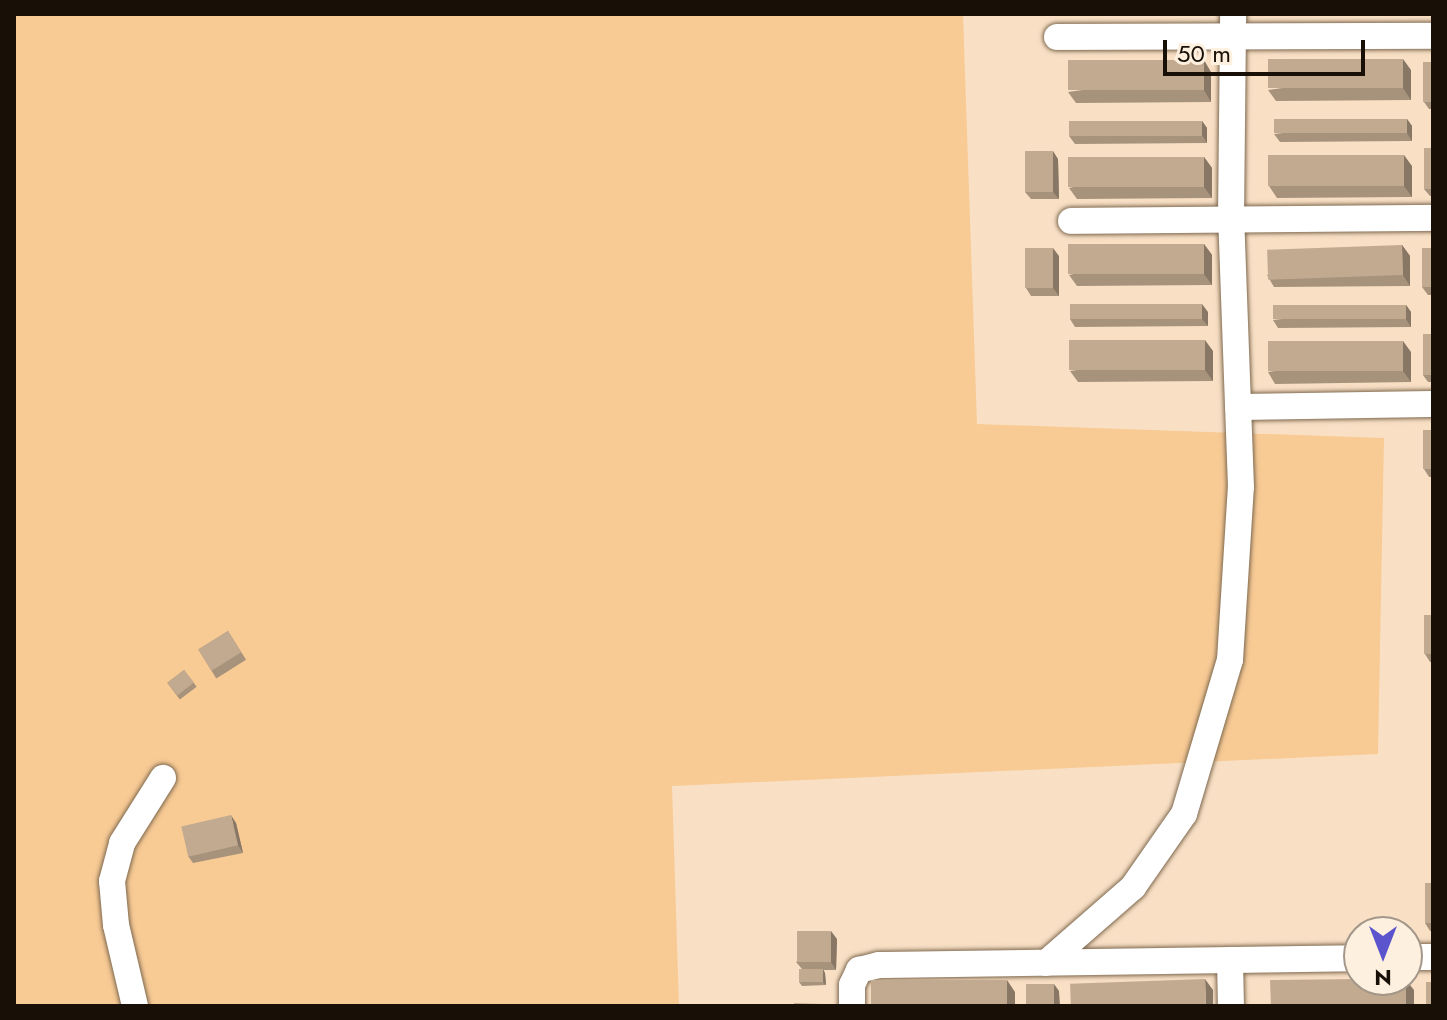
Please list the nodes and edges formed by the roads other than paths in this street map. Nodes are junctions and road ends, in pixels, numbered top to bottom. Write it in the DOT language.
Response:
graph roads {
  1 [pos="1233,24"];
  2 [pos="1433,36"];
  3 [pos="1057,37"];
  4 [pos="1433,218"];
  5 [pos="1231,219"];
  6 [pos="1071,221"];
  7 [pos="1433,404"];
  8 [pos="1238,407"];
  9 [pos="163,778"];
  10 [pos="1343,958"];
  11 [pos="1230,960"];
  12 [pos="1046,963"];
  13 [pos="135,1006"];
  14 [pos="852,1006"];
  15 [pos="1231,1006"];
  1 -- 2 [label="street"];
  1 -- 3 [label="street"];
  1 -- 5 [label="street"];
  4 -- 5 [label="street"];
  5 -- 6 [label="street"];
  5 -- 8 [label="street"];
  7 -- 8 [label="street"];
  8 -- 12 [label="street"];
  9 -- 13 [label="street"];
  10 -- 11 [label="street"];
  11 -- 12 [label="street"];
  11 -- 15 [label="street"];
  12 -- 14 [label="street"];
}
